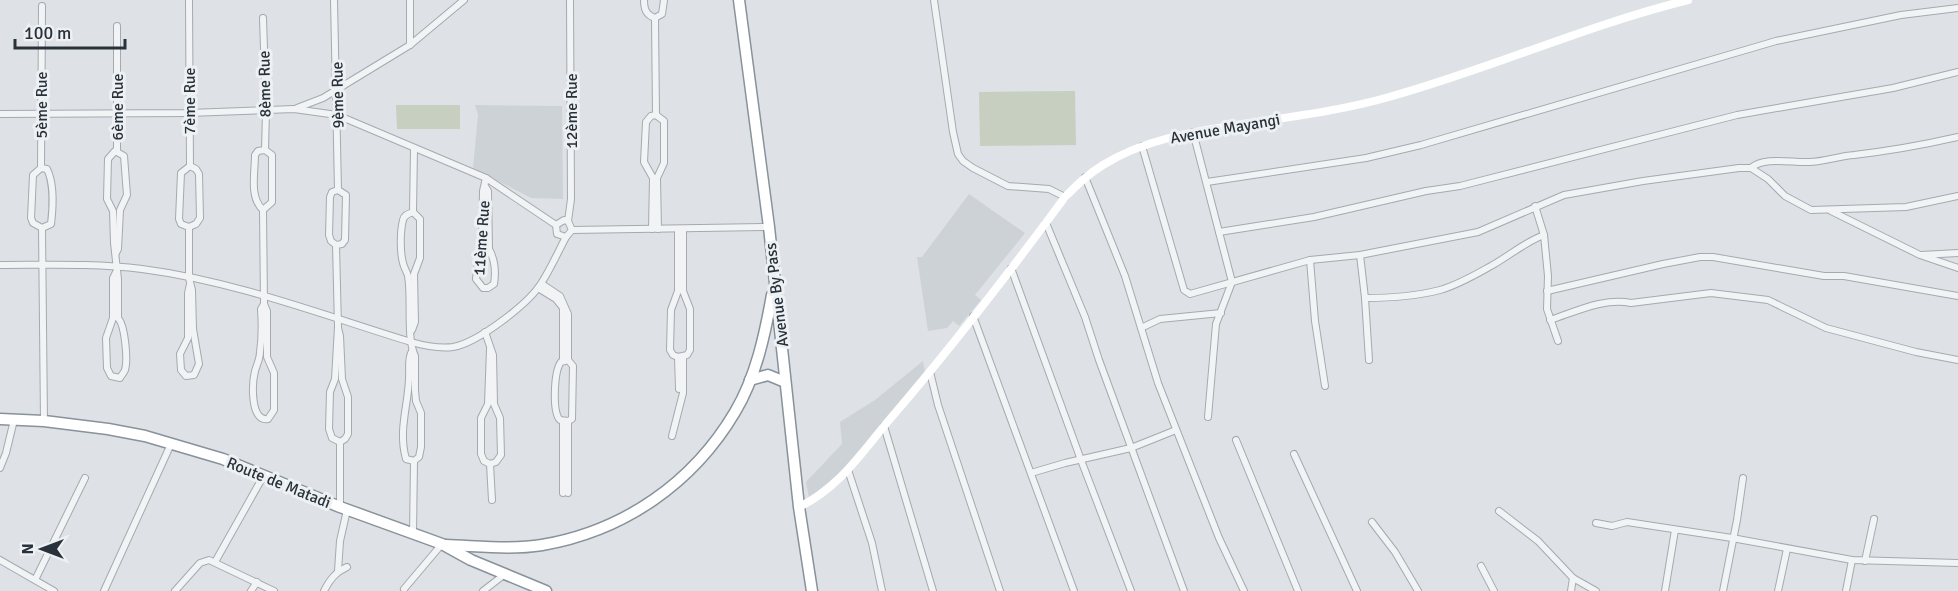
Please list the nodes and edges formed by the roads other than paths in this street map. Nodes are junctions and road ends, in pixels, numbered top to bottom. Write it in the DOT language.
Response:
graph roads {
  1 [pos="189,0"];
  2 [pos="334,0"];
  3 [pos="410,0"];
  4 [pos="464,0"];
  5 [pos="570,0"];
  6 [pos="644,0"];
  7 [pos="664,0"];
  8 [pos="739,0"];
  9 [pos="934,0"];
  10 [pos="1688,0"];
  11 [pos="42,6"];
  12 [pos="1958,8"];
  13 [pos="263,18"];
  14 [pos="655,18"];
  15 [pos="117,26"];
  16 [pos="410,45"];
  17 [pos="1958,72"];
  18 [pos="337,88"];
  19 [pos="294,109"];
  20 [pos="266,111"];
  21 [pos="117,113"];
  22 [pos="189,113"];
  23 [pos="0,114"];
  24 [pos="41,114"];
  25 [pos="337,115"];
  26 [pos="656,115"];
  27 [pos="1193,132"];
  28 [pos="1958,137"];
  29 [pos="1142,146"];
  30 [pos="414,149"];
  31 [pos="265,150"];
  32 [pos="117,152"];
  33 [pos="190,166"];
  34 [pos="41,168"];
  35 [pos="1751,168"];
  36 [pos="1085,177"];
  37 [pos="486,178"];
  38 [pos="655,178"];
  39 [pos="1207,182"];
  40 [pos="338,190"];
  41 [pos="1958,196"];
  42 [pos="1065,197"];
  43 [pos="1535,206"];
  44 [pos="263,210"];
  45 [pos="1831,210"];
  46 [pos="117,211"];
  47 [pos="413,212"];
  48 [pos="568,221"];
  49 [pos="1046,223"];
  50 [pos="556,225"];
  51 [pos="189,227"];
  52 [pos="769,227"];
  53 [pos="42,228"];
  54 [pos="655,229"];
  55 [pos="681,229"];
  56 [pos="572,230"];
  57 [pos="1219,232"];
  58 [pos="1544,235"];
  59 [pos="566,237"];
  60 [pos="336,244"];
  61 [pos="486,249"];
  62 [pos="1958,253"];
  63 [pos="1360,255"];
  64 [pos="1920,255"];
  65 [pos="1310,260"];
  66 [pos="0,265"];
  67 [pos="43,266"];
  68 [pos="1010,268"];
  69 [pos="1958,268"];
  70 [pos="116,269"];
  71 [pos="411,274"];
  72 [pos="190,281"];
  73 [pos="1232,282"];
  74 [pos="774,283"];
  75 [pos="540,286"];
  76 [pos="1547,291"];
  77 [pos="264,296"];
  78 [pos="1958,296"];
  79 [pos="681,297"];
  80 [pos="1365,298"];
  81 [pos="264,304"];
  82 [pos="1221,313"];
  83 [pos="973,316"];
  84 [pos="116,318"];
  85 [pos="338,318"];
  86 [pos="1550,320"];
  87 [pos="1141,328"];
  88 [pos="485,332"];
  89 [pos="191,338"];
  90 [pos="1558,341"];
  91 [pos="411,342"];
  92 [pos="412,351"];
  93 [pos="260,357"];
  94 [pos="267,357"];
  95 [pos="681,357"];
  96 [pos="1369,360"];
  97 [pos="1958,360"];
  98 [pos="566,361"];
  99 [pos="930,372"];
  100 [pos="338,379"];
  101 [pos="750,380"];
  102 [pos="785,382"];
  103 [pos="1325,386"];
  104 [pos="678,389"];
  105 [pos="407,401"];
  106 [pos="416,401"];
  107 [pos="491,404"];
  108 [pos="1208,417"];
  109 [pos="0,419"];
  110 [pos="14,419"];
  111 [pos="44,421"];
  112 [pos="566,421"];
  113 [pos="884,426"];
  114 [pos="1176,430"];
  115 [pos="672,436"];
  116 [pos="1236,440"];
  117 [pos="340,442"];
  118 [pos="171,444"];
  119 [pos="1131,448"];
  120 [pos="1294,454"];
  121 [pos="1081,460"];
  122 [pos="414,461"];
  123 [pos="490,464"];
  124 [pos="0,468"];
  125 [pos="848,470"];
  126 [pos="1031,473"];
  127 [pos="264,475"];
  128 [pos="85,478"];
  129 [pos="1743,478"];
  130 [pos="566,493"];
  131 [pos="492,500"];
  132 [pos="799,507"];
  133 [pos="344,508"];
  134 [pos="1499,511"];
  135 [pos="1874,519"];
  136 [pos="1372,522"];
  137 [pos="1596,524"];
  138 [pos="1675,530"];
  139 [pos="414,535"];
  140 [pos="1732,538"];
  141 [pos="442,544"];
  142 [pos="1787,549"];
  143 [pos="0,560"];
  144 [pos="1852,560"];
  145 [pos="1865,561"];
  146 [pos="215,562"];
  147 [pos="1958,562"];
  148 [pos="1481,566"];
  149 [pos="348,567"];
  150 [pos="338,571"];
  151 [pos="505,573"];
  152 [pos="1573,578"];
  153 [pos="35,580"];
  154 [pos="257,582"];
  155 [pos="404,589"];
  156 [pos="54,591"];
  157 [pos="105,591"];
  158 [pos="176,591"];
  159 [pos="251,591"];
  160 [pos="274,591"];
  161 [pos="324,591"];
  162 [pos="483,591"];
  163 [pos="546,591"];
  164 [pos="812,591"];
  165 [pos="882,591"];
  166 [pos="933,591"];
  167 [pos="1000,591"];
  168 [pos="1074,591"];
  169 [pos="1131,591"];
  170 [pos="1184,591"];
  171 [pos="1244,591"];
  172 [pos="1298,591"];
  173 [pos="1357,591"];
  174 [pos="1418,591"];
  175 [pos="1494,591"];
  176 [pos="1571,591"];
  177 [pos="1596,591"];
  178 [pos="1665,591"];
  179 [pos="1723,591"];
  180 [pos="1778,591"];
  181 [pos="1846,591"];
  1 -- 22 [label="street, 7ème Rue"];
  2 -- 18 [label="street, 9ème Rue"];
  3 -- 16 [label="street"];
  4 -- 16 [label="street"];
  5 -- 48 [label="street, 12ème Rue"];
  6 -- 14 [label="street"];
  7 -- 14 [label="street"];
  8 -- 52 [label="highway, Avenue By Pass"];
  9 -- 42 [label="street"];
  10 -- 27 [label="street, Avenue Mayangi"];
  11 -- 24 [label="street, 5ème Rue"];
  12 -- 39 [label="street"];
  13 -- 20 [label="street, 8ème Rue"];
  14 -- 26 [label="street"];
  15 -- 21 [label="street, 6ème Rue"];
  16 -- 18 [label="street"];
  17 -- 57 [label="street"];
  18 -- 19 [label="street"];
  18 -- 25 [label="street, 9ème Rue"];
  19 -- 20 [label="street"];
  19 -- 25 [label="street"];
  20 -- 22 [label="street"];
  20 -- 31 [label="street, 8ème Rue"];
  21 -- 22 [label="street"];
  21 -- 24 [label="street"];
  21 -- 32 [label="street, 6ème Rue"];
  22 -- 33 [label="street, 7ème Rue"];
  23 -- 24 [label="street"];
  24 -- 34 [label="street, 5ème Rue"];
  25 -- 30 [label="street"];
  25 -- 40 [label="street, 9ème Rue"];
  26 -- 38 [label="street"];
  26 -- 38 [label="street"];
  27 -- 29 [label="street, Avenue Mayangi"];
  27 -- 39 [label="street"];
  28 -- 35 [label="street"];
  29 -- 36 [label="street, Avenue Mayangi"];
  29 -- 73 [label="street"];
  30 -- 37 [label="street"];
  30 -- 47 [label="street"];
  31 -- 44 [label="street"];
  31 -- 44 [label="street"];
  32 -- 46 [label="street"];
  32 -- 46 [label="street"];
  33 -- 51 [label="street"];
  33 -- 51 [label="street"];
  34 -- 53 [label="street"];
  34 -- 53 [label="street"];
  35 -- 43 [label="street"];
  35 -- 45 [label="street"];
  36 -- 42 [label="street, Avenue Mayangi"];
  36 -- 87 [label="street"];
  37 -- 50 [label="street"];
  37 -- 61 [label="street"];
  38 -- 54 [label="street"];
  39 -- 57 [label="street"];
  40 -- 60 [label="street"];
  40 -- 60 [label="street"];
  41 -- 45 [label="street"];
  42 -- 49 [label="street, Avenue Mayangi"];
  43 -- 58 [label="street"];
  43 -- 63 [label="street"];
  44 -- 77 [label="street"];
  45 -- 64 [label="street"];
  46 -- 70 [label="street"];
  47 -- 71 [label="street"];
  47 -- 71 [label="street"];
  48 -- 50 [label="street"];
  48 -- 56 [label="street"];
  49 -- 68 [label="street, Avenue Mayangi"];
  49 -- 119 [label="street"];
  50 -- 59 [label="street"];
  51 -- 72 [label="street"];
  52 -- 55 [label="street"];
  52 -- 74 [label="highway, Avenue By Pass"];
  53 -- 67 [label="street"];
  54 -- 55 [label="street"];
  54 -- 56 [label="street"];
  55 -- 79 [label="street"];
  56 -- 59 [label="street"];
  57 -- 73 [label="street"];
  58 -- 76 [label="street"];
  58 -- 80 [label="street"];
  59 -- 75 [label="street"];
  60 -- 85 [label="street"];
  61 -- 61 [label="street, 11ème Rue"];
  62 -- 64 [label="street"];
  63 -- 65 [label="street"];
  63 -- 80 [label="street"];
  64 -- 69 [label="street"];
  65 -- 73 [label="street"];
  65 -- 103 [label="street"];
  66 -- 67 [label="street"];
  67 -- 70 [label="street"];
  67 -- 111 [label="street"];
  68 -- 83 [label="street, Avenue Mayangi"];
  68 -- 121 [label="street"];
  70 -- 72 [label="street"];
  70 -- 84 [label="street"];
  71 -- 91 [label="street"];
  72 -- 77 [label="street"];
  72 -- 89 [label="street"];
  73 -- 82 [label="street"];
  74 -- 101 [label="highway"];
  74 -- 102 [label="highway, Avenue By Pass"];
  75 -- 88 [label="street"];
  75 -- 98 [label="street"];
  76 -- 78 [label="street"];
  76 -- 86 [label="street"];
  77 -- 81 [label="street"];
  77 -- 85 [label="street"];
  79 -- 95 [label="street"];
  79 -- 95 [label="street"];
  80 -- 96 [label="street"];
  81 -- 93 [label="street"];
  81 -- 94 [label="street"];
  82 -- 87 [label="street"];
  82 -- 108 [label="street"];
  83 -- 99 [label="street, Avenue Mayangi"];
  83 -- 126 [label="street"];
  84 -- 84 [label="street"];
  85 -- 91 [label="street"];
  85 -- 100 [label="street"];
  86 -- 90 [label="street"];
  86 -- 97 [label="street"];
  87 -- 114 [label="street"];
  88 -- 91 [label="street"];
  88 -- 107 [label="street"];
  89 -- 89 [label="street"];
  91 -- 92 [label="street"];
  92 -- 105 [label="street"];
  92 -- 106 [label="street"];
  93 -- 94 [label="street"];
  93 -- 94 [label="street"];
  95 -- 104 [label="street"];
  95 -- 115 [label="street"];
  98 -- 112 [label="street"];
  98 -- 112 [label="street"];
  99 -- 113 [label="street, Avenue Mayangi"];
  99 -- 167 [label="street"];
  100 -- 117 [label="street"];
  100 -- 117 [label="street"];
  101 -- 102 [label="highway"];
  101 -- 141 [label="highway"];
  102 -- 132 [label="highway, Avenue By Pass"];
  105 -- 106 [label="street"];
  105 -- 122 [label="street"];
  106 -- 122 [label="street"];
  107 -- 123 [label="street"];
  107 -- 123 [label="street"];
  109 -- 110 [label="highway, Route de Matadi"];
  110 -- 111 [label="highway, Route de Matadi"];
  110 -- 124 [label="street"];
  111 -- 118 [label="highway, Route de Matadi"];
  112 -- 130 [label="street"];
  113 -- 125 [label="street, Avenue Mayangi"];
  113 -- 166 [label="street"];
  114 -- 119 [label="street"];
  114 -- 171 [label="street"];
  116 -- 172 [label="street"];
  117 -- 133 [label="street"];
  118 -- 127 [label="highway, Route de Matadi"];
  118 -- 157 [label="street"];
  119 -- 121 [label="street"];
  119 -- 170 [label="street"];
  120 -- 173 [label="street"];
  121 -- 126 [label="street"];
  121 -- 169 [label="street"];
  122 -- 139 [label="street"];
  123 -- 131 [label="street"];
  125 -- 132 [label="street, Avenue Mayangi"];
  125 -- 165 [label="street"];
  126 -- 168 [label="street"];
  127 -- 133 [label="highway, Route de Matadi"];
  127 -- 146 [label="street"];
  128 -- 153 [label="street"];
  129 -- 140 [label="street"];
  132 -- 164 [label="highway, Avenue By Pass"];
  133 -- 139 [label="highway, Route de Matadi"];
  133 -- 150 [label="street"];
  134 -- 152 [label="street"];
  135 -- 145 [label="street"];
  136 -- 174 [label="street"];
  137 -- 138 [label="street"];
  138 -- 140 [label="street"];
  138 -- 178 [label="street"];
  139 -- 141 [label="highway, Route de Matadi"];
  140 -- 142 [label="street"];
  140 -- 179 [label="street"];
  141 -- 151 [label="highway, Route de Matadi"];
  141 -- 155 [label="street"];
  142 -- 144 [label="street"];
  142 -- 180 [label="street"];
  143 -- 153 [label="street"];
  144 -- 145 [label="street"];
  144 -- 181 [label="street"];
  145 -- 147 [label="street"];
  146 -- 154 [label="street"];
  146 -- 158 [label="street"];
  148 -- 175 [label="street"];
  149 -- 150 [label="street"];
  150 -- 161 [label="street"];
  151 -- 162 [label="street"];
  151 -- 163 [label="highway, Route de Matadi"];
  152 -- 176 [label="street"];
  152 -- 177 [label="street"];
  153 -- 156 [label="street"];
  154 -- 159 [label="street"];
  154 -- 160 [label="street"];
}
